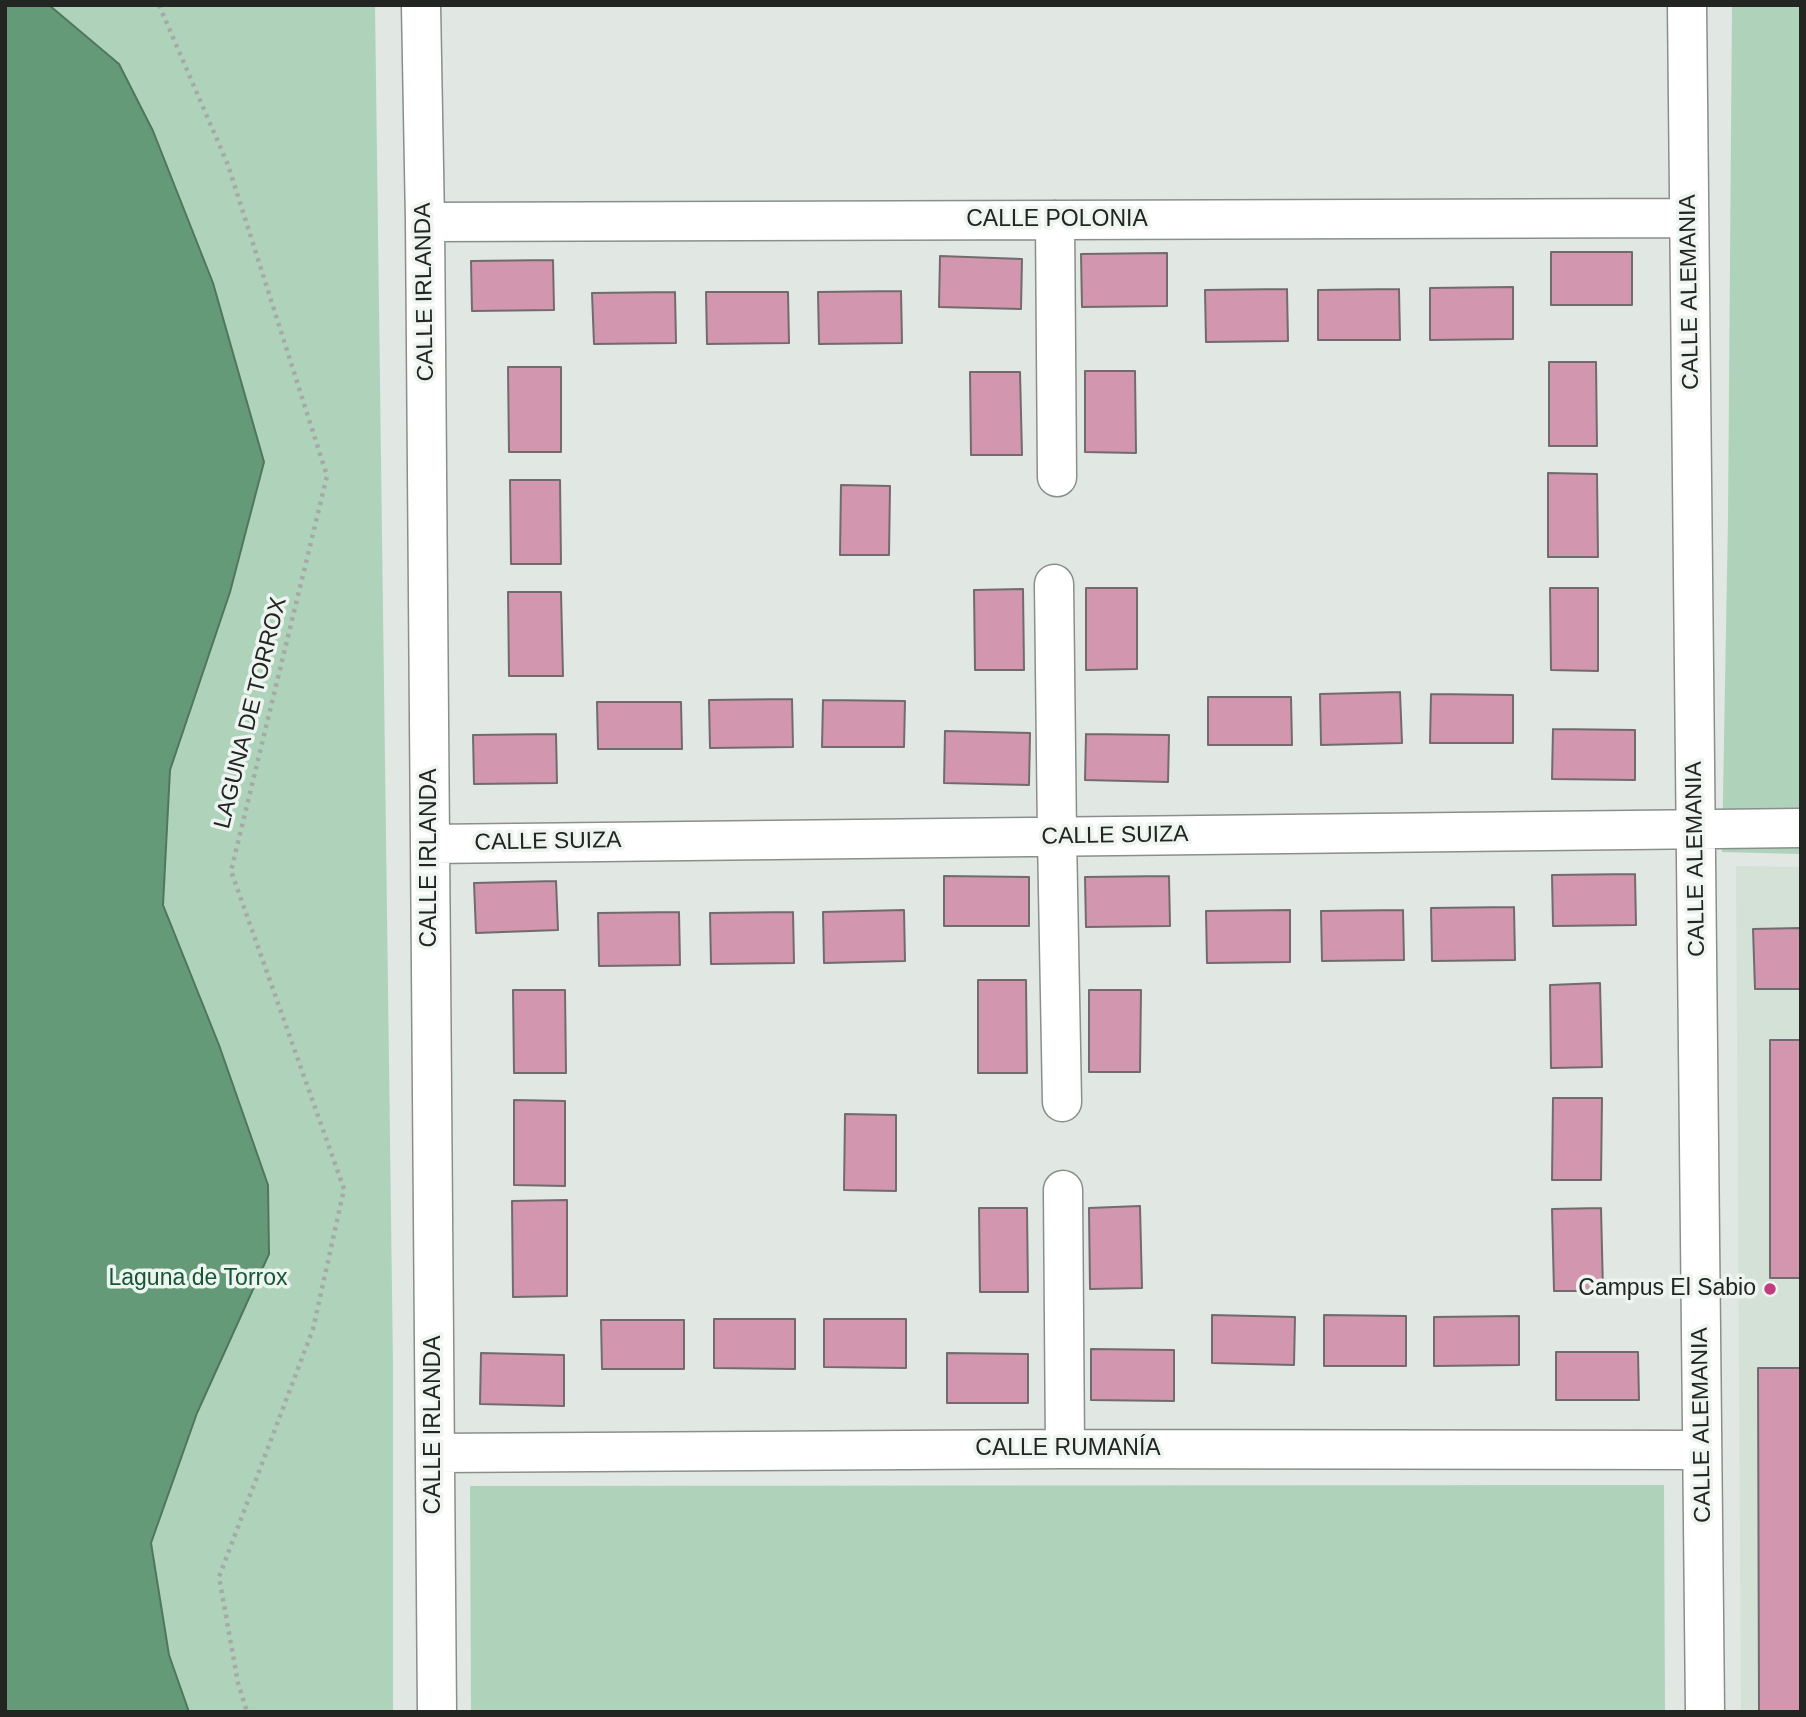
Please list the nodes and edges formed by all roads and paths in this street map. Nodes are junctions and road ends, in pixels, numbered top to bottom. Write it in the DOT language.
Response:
graph roads {
  1 [pos="159,5"];
  2 [pos="421,5"];
  3 [pos="1687,5"];
  4 [pos="1689,218"];
  5 [pos="1055,220"];
  6 [pos="425,222"];
  7 [pos="1057,477"];
  8 [pos="1054,584"];
  9 [pos="1801,828"];
  10 [pos="1696,829"];
  11 [pos="1057,836"];
  12 [pos="430,844"];
  13 [pos="1062,1102"];
  14 [pos="1063,1190"];
  15 [pos="1065,1449"];
  16 [pos="1702,1450"];
  17 [pos="435,1453"];
  18 [pos="247,1712"];
  19 [pos="437,1712"];
  20 [pos="1705,1712"];
  1 -- 18 [label="path, LAGUNA DE TORROX"];
  2 -- 6 [label="street, CALLE IRLANDA"];
  3 -- 4 [label="street, CALLE ALEMANIA"];
  4 -- 5 [label="street, CALLE POLONIA"];
  4 -- 10 [label="street, CALLE ALEMANIA"];
  5 -- 6 [label="street, CALLE POLONIA"];
  5 -- 7 [label="street"];
  6 -- 12 [label="street, CALLE IRLANDA"];
  8 -- 11 [label="street"];
  9 -- 10 [label="street, CALLE SUIZA"];
  10 -- 11 [label="street, CALLE SUIZA"];
  10 -- 16 [label="street, CALLE ALEMANIA"];
  11 -- 12 [label="street, CALLE SUIZA"];
  11 -- 13 [label="street"];
  12 -- 17 [label="street, CALLE IRLANDA"];
  14 -- 15 [label="street"];
  15 -- 16 [label="street, CALLE RUMANÍA"];
  15 -- 17 [label="street, CALLE RUMANÍA"];
  16 -- 20 [label="street, CALLE ALEMANIA"];
  17 -- 19 [label="street, CALLE IRLANDA"];
}
